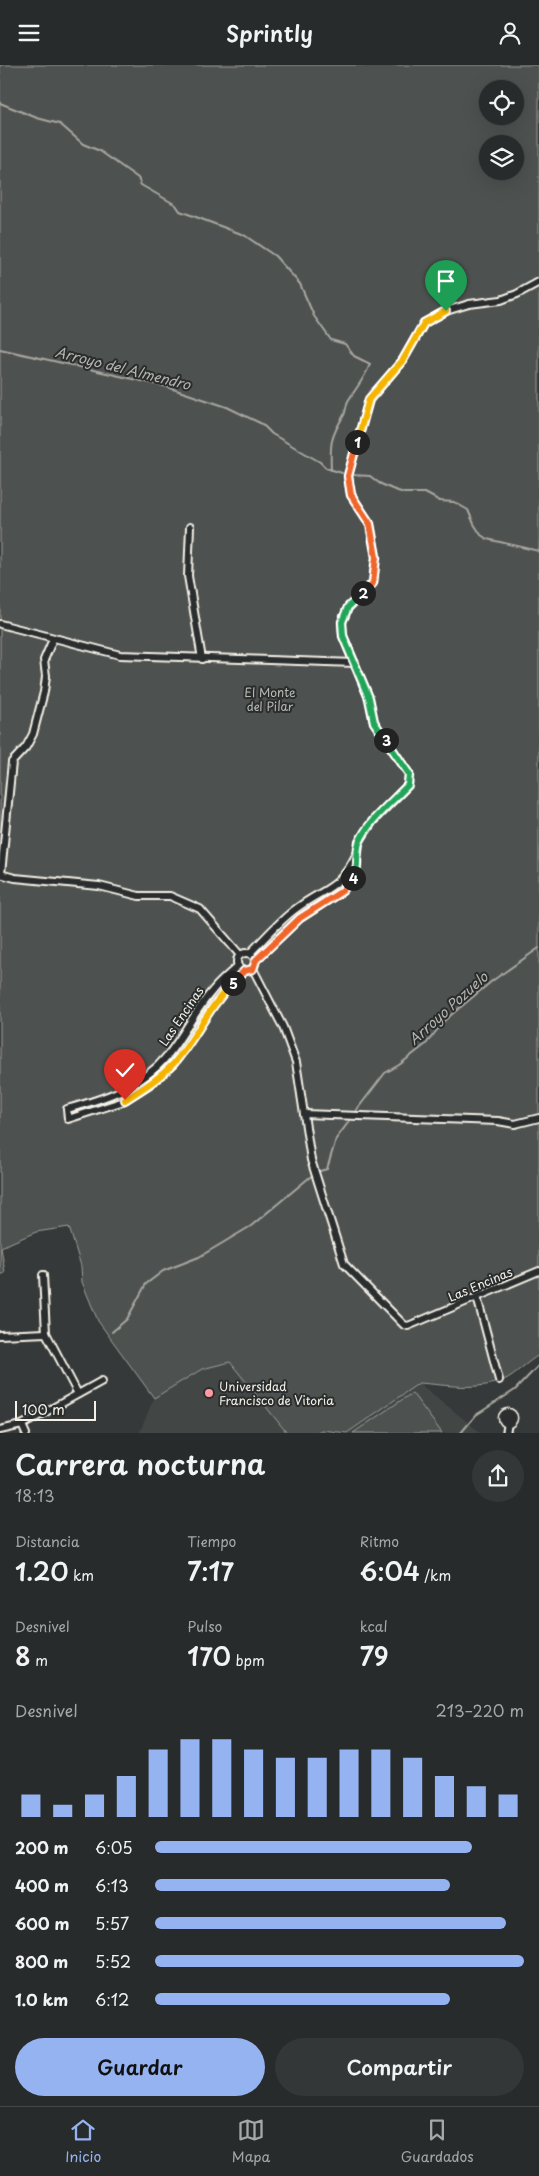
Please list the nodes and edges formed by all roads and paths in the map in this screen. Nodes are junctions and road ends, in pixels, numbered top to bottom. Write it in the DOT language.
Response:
graph roads {
  1 [pos="539,282"];
  2 [pos="190,527"];
  3 [pos="0,624"];
  4 [pos="53,639"];
  5 [pos="202,659"];
  6 [pos="355,663"];
  7 [pos="357,851"];
  8 [pos="0,874"];
  9 [pos="250,953"];
  10 [pos="240,955"];
  11 [pos="256,960"];
  12 [pos="238,966"];
  13 [pos="253,969"];
  14 [pos="244,971"];
  15 [pos="304,1114"];
  16 [pos="539,1118"];
  17 [pos="539,1271"];
  18 [pos="43,1275"];
  19 [pos="477,1297"];
  20 [pos="46,1333"];
  21 [pos="0,1335"];
  22 [pos="499,1380"];
  23 [pos="102,1381"];
  24 [pos="78,1394"];
  25 [pos="508,1423"];
  26 [pos="24,1424"];
  27 [pos="0,1430"];
  28 [pos="26,1433"];
  29 [pos="506,1433"];
  1 -- 6 [label="street"];
  2 -- 5 [label="street"];
  3 -- 4 [label="street"];
  4 -- 5 [label="street"];
  4 -- 8 [label="street"];
  5 -- 6 [label="street"];
  6 -- 7 [label="street"];
  7 -- 9 [label="street"];
  7 -- 11 [label="street"];
  8 -- 10 [label="street"];
  9 -- 10 [label="street"];
  9 -- 11 [label="street"];
  10 -- 12 [label="street"];
  11 -- 13 [label="street"];
  12 -- 14 [label="street"];
  12 -- 14 [label="street, Las Encinas"];
  13 -- 14 [label="street"];
  13 -- 15 [label="street, Las Encinas"];
  15 -- 16 [label="street"];
  15 -- 19 [label="street, Las Encinas"];
  17 -- 19 [label="street, Las Encinas"];
  18 -- 20 [label="street"];
  19 -- 22 [label="street"];
  20 -- 21 [label="street"];
  20 -- 24 [label="street"];
  23 -- 24 [label="street"];
  24 -- 26 [label="street"];
  25 -- 29 [label="street"];
  26 -- 27 [label="street"];
  26 -- 28 [label="street"];
}
